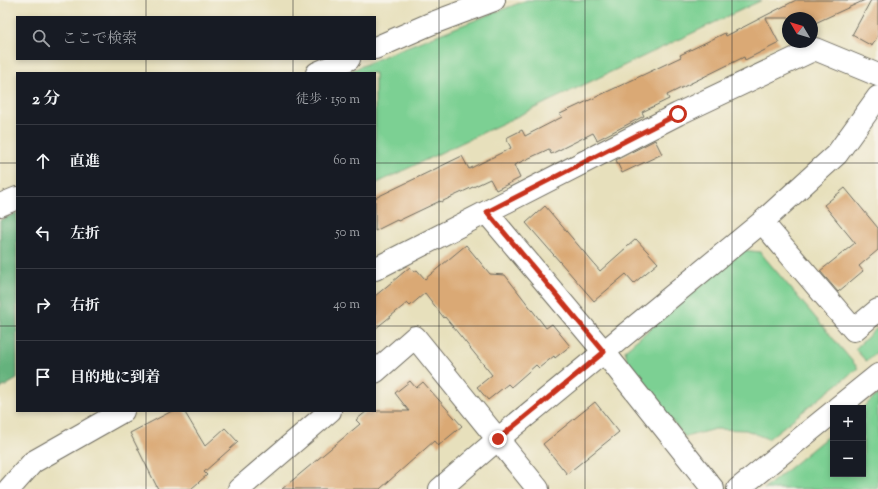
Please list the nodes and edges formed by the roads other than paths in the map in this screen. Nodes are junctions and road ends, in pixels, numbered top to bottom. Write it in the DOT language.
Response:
graph roads {
  1 [pos="494,0"];
  2 [pos="376,48"];
  3 [pos="347,60"];
  4 [pos="318,72"];
  5 [pos="878,75"];
  6 [pos="878,97"];
  7 [pos="16,198"];
  8 [pos="0,205"];
  9 [pos="487,212"];
  10 [pos="762,222"];
  11 [pos="376,268"];
  12 [pos="878,310"];
  13 [pos="604,352"];
  14 [pos="376,371"];
  15 [pos="878,375"];
  16 [pos="842,405"];
  17 [pos="121,412"];
  18 [pos="329,412"];
  19 [pos="830,414"];
  20 [pos="498,439"];
  21 [pos="9,489"];
  22 [pos="239,489"];
  23 [pos="440,489"];
  24 [pos="538,489"];
  25 [pos="713,489"];
  26 [pos="738,489"];
  1 -- 2 [label="street"];
  3 -- 4 [label="street"];
  5 -- 9 [label="street"];
  6 -- 10 [label="street"];
  7 -- 8 [label="street"];
  9 -- 11 [label="street"];
  9 -- 13 [label="street"];
  10 -- 12 [label="street"];
  10 -- 13 [label="street"];
  13 -- 20 [label="street"];
  13 -- 25 [label="street"];
  14 -- 20 [label="street"];
  15 -- 16 [label="street"];
  17 -- 21 [label="street"];
  18 -- 22 [label="street"];
  19 -- 26 [label="street"];
  20 -- 23 [label="street"];
  20 -- 24 [label="street"];
}
